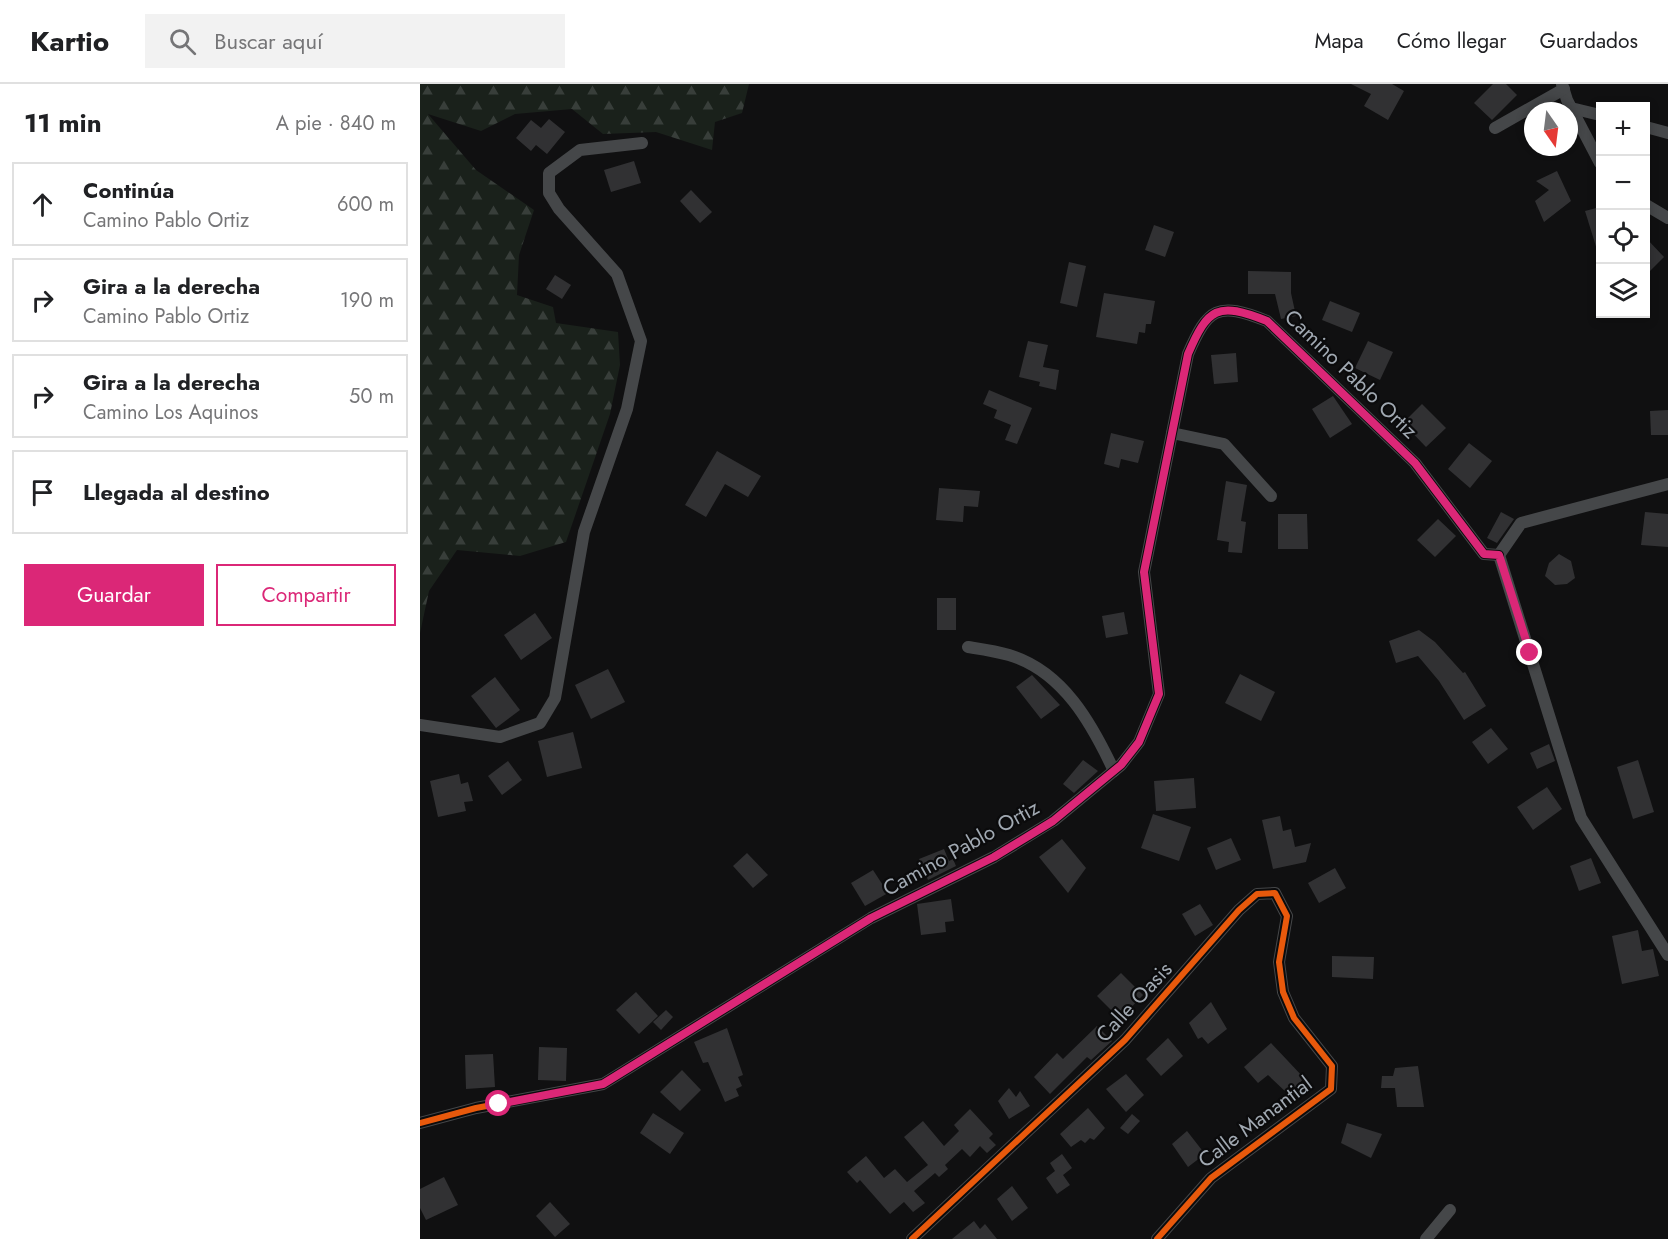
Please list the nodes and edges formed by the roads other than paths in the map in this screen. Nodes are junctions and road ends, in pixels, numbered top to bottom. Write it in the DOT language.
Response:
graph roads {
  1 [pos="1563,87"];
  2 [pos="1569,102"];
  3 [pos="1578,110"];
  4 [pos="1596,114"];
  5 [pos="1578,121"];
  6 [pos="1495,128"];
  7 [pos="1650,128"];
  8 [pos="1668,133"];
  9 [pos="642,143"];
  10 [pos="1596,156"];
  11 [pos="1650,208"];
  12 [pos="1668,218"];
  13 [pos="1172,433"];
  14 [pos="1668,484"];
  15 [pos="1271,496"];
  16 [pos="1499,555"];
  17 [pos="968,647"];
  18 [pos="420,725"];
  19 [pos="1114,771"];
  20 [pos="1668,955"];
  21 [pos="1303,1030"];
  22 [pos="420,1123"];
  23 [pos="1450,1210"];
  24 [pos="912,1239"];
  25 [pos="1156,1239"];
  26 [pos="1426,1239"];
  1 -- 2 [label="street"];
  1 -- 6 [label="street"];
  3 -- 4 [label="street"];
  5 -- 10 [label="street"];
  7 -- 8 [label="street"];
  9 -- 18 [label="street"];
  11 -- 12 [label="street"];
  13 -- 15 [label="street"];
  13 -- 16 [label="street, Camino Pablo Ortiz"];
  13 -- 19 [label="street, Camino Pablo Ortiz"];
  14 -- 16 [label="street"];
  16 -- 20 [label="street"];
  17 -- 19 [label="street"];
  19 -- 22 [label="street, Camino Pablo Ortiz"];
  21 -- 24 [label="street, Calle Oasis"];
  21 -- 25 [label="street, Calle Manantial"];
  23 -- 26 [label="street"];
}
